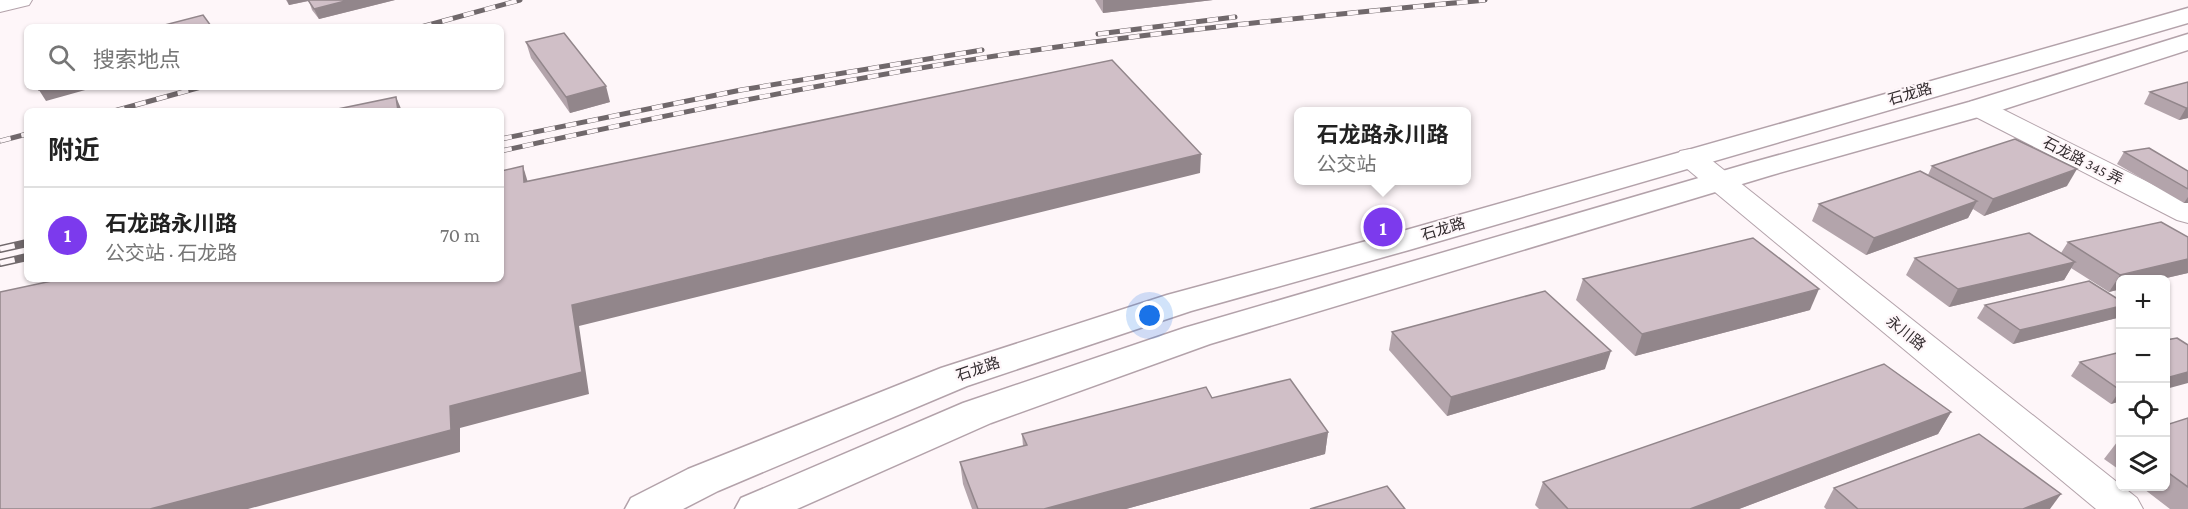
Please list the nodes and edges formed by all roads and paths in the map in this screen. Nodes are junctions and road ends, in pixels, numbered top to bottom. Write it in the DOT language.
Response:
graph roads {
  1 [pos="21,0"];
  2 [pos="0,5"];
  3 [pos="2188,15"];
  4 [pos="2188,42"];
  5 [pos="1979,108"];
  6 [pos="1689,157"];
  7 [pos="1720,181"];
  8 [pos="2188,214"];
  9 [pos="646,509"];
  10 [pos="756,509"];
  11 [pos="2123,509"];
  1 -- 2 [label="street"];
  3 -- 6 [label="main road, 石龙路"];
  4 -- 5 [label="main road"];
  5 -- 7 [label="main road"];
  5 -- 8 [label="street, 石龙路 345 弄"];
  6 -- 7 [label="street, 永川路"];
  6 -- 9 [label="main road, 石龙路"];
  7 -- 10 [label="main road"];
  7 -- 11 [label="street, 永川路"];
}
